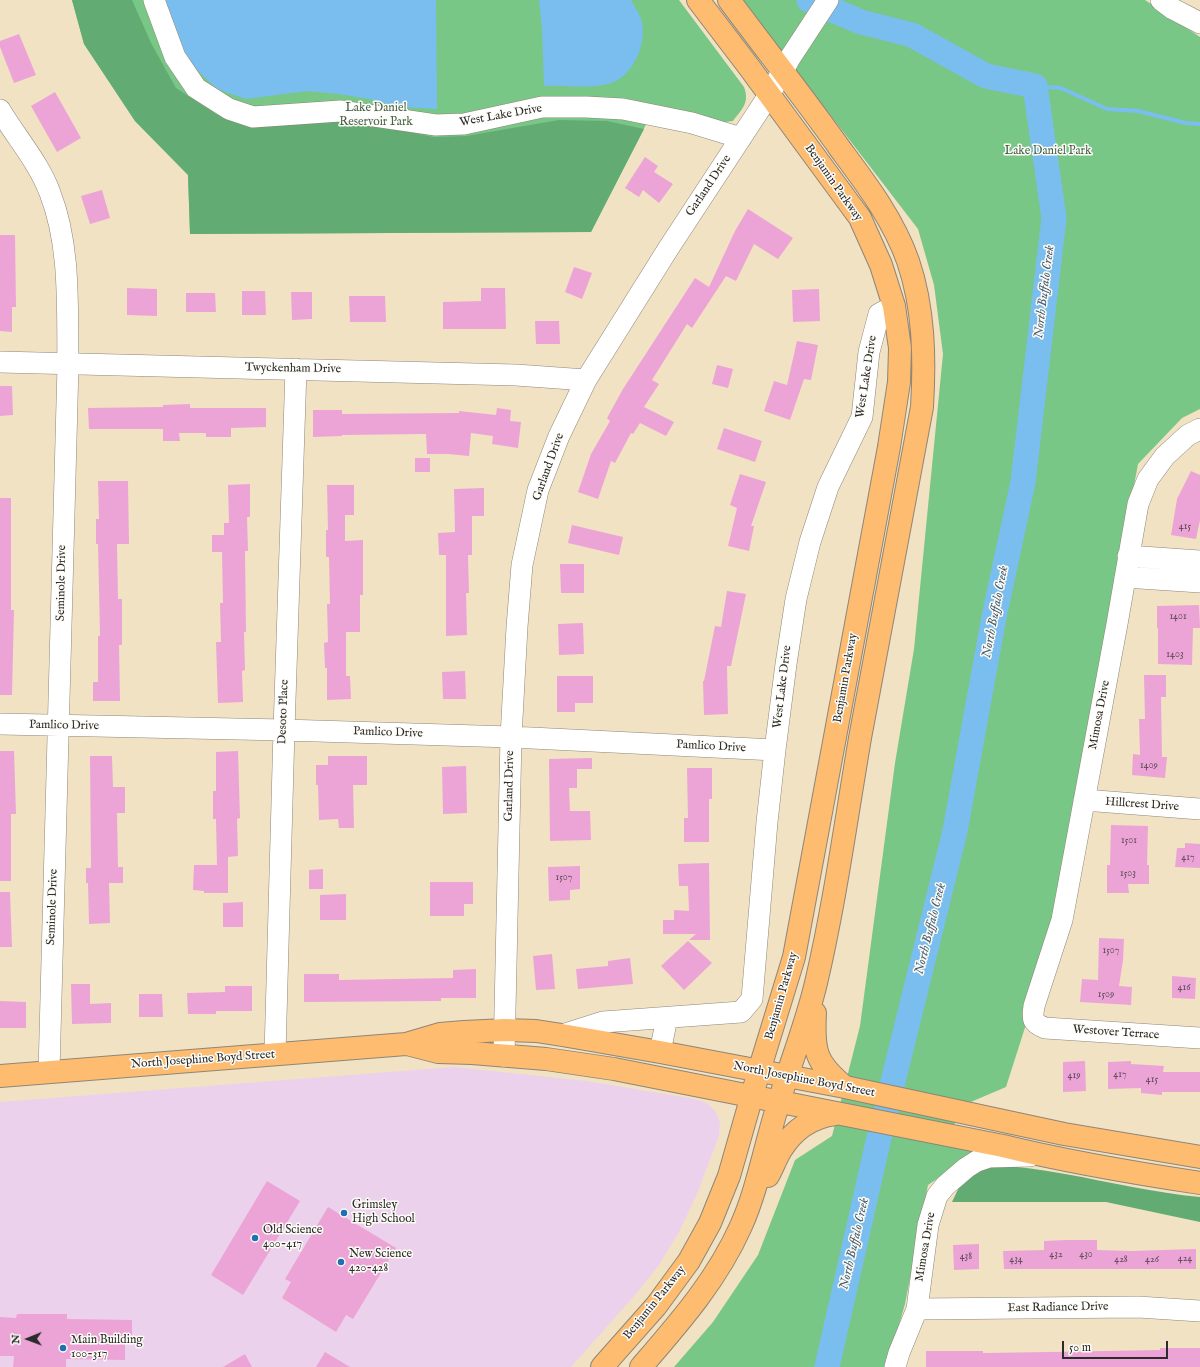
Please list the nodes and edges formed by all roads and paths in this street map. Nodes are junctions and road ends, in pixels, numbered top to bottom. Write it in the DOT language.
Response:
graph roads {
  1 [pos="154,0"];
  2 [pos="698,0"];
  3 [pos="729,0"];
  4 [pos="828,0"];
  5 [pos="1160,0"];
  6 [pos="1200,23"];
  7 [pos="782,71"];
  8 [pos="769,95"];
  9 [pos="0,110"];
  10 [pos="741,138"];
  11 [pos="894,306"];
  12 [pos="0,362"];
  13 [pos="68,365"];
  14 [pos="296,369"];
  15 [pos="586,380"];
  16 [pos="1200,429"];
  17 [pos="1128,556"];
  18 [pos="1200,560"];
  19 [pos="1125,577"];
  20 [pos="1200,582"];
  21 [pos="0,724"];
  22 [pos="58,726"];
  23 [pos="284,730"];
  24 [pos="512,737"];
  25 [pos="775,750"];
  26 [pos="1084,800"];
  27 [pos="1200,809"];
  28 [pos="816,985"];
  29 [pos="667,1018"];
  30 [pos="1034,1021"];
  31 [pos="505,1030"];
  32 [pos="562,1035"];
  33 [pos="1200,1038"];
  34 [pos="406,1044"];
  35 [pos="660,1052"];
  36 [pos="275,1054"];
  37 [pos="504,1056"];
  38 [pos="759,1071"];
  39 [pos="49,1072"];
  40 [pos="0,1076"];
  41 [pos="787,1077"];
  42 [pos="845,1087"];
  43 [pos="752,1097"];
  44 [pos="779,1102"];
  45 [pos="840,1113"];
  46 [pos="1170,1152"];
  47 [pos="1200,1152"];
  48 [pos="1043,1156"];
  49 [pos="1200,1157"];
  50 [pos="1200,1183"];
  51 [pos="741,1226"];
  52 [pos="917,1309"];
  53 [pos="1200,1311"];
  54 [pos="602,1367"];
  55 [pos="641,1367"];
  56 [pos="895,1367"];
  1 -- 10 [label="street, West Lake Drive"];
  2 -- 8 [label="main road, Benjamin Parkway"];
  3 -- 7 [label="main road, Benjamin Parkway"];
  4 -- 7 [label="street, Garland Drive"];
  5 -- 6 [label="street"];
  7 -- 8 [label="street, Garland Drive"];
  7 -- 28 [label="main road, Benjamin Parkway"];
  8 -- 10 [label="street, Garland Drive"];
  8 -- 11 [label="main road, Benjamin Parkway"];
  9 -- 13 [label="street, Seminole Drive"];
  10 -- 15 [label="street, Garland Drive"];
  11 -- 25 [label="street, West Lake Drive"];
  11 -- 38 [label="main road, Benjamin Parkway"];
  12 -- 13 [label="street, Twyckenham Drive"];
  13 -- 14 [label="street, Twyckenham Drive"];
  13 -- 22 [label="street, Seminole Drive"];
  14 -- 15 [label="street, Twyckenham Drive"];
  14 -- 23 [label="street, Desoto Place"];
  15 -- 24 [label="street, Garland Drive"];
  16 -- 17 [label="street, Mimosa Drive"];
  17 -- 18 [label="street"];
  17 -- 19 [label="street, Mimosa Drive"];
  19 -- 20 [label="street"];
  19 -- 26 [label="street, Mimosa Drive"];
  21 -- 22 [label="street, Pamlico Drive"];
  22 -- 23 [label="street, Pamlico Drive"];
  22 -- 39 [label="street, Seminole Drive"];
  23 -- 24 [label="street, Pamlico Drive"];
  23 -- 36 [label="street, Desoto Place"];
  24 -- 25 [label="street, Pamlico Drive"];
  24 -- 31 [label="street, Garland Drive"];
  25 -- 29 [label="street, West Lake Drive"];
  26 -- 27 [label="street, Hillcrest Drive"];
  26 -- 30 [label="street, Mimosa Drive"];
  28 -- 41 [label="main road, Benjamin Parkway"];
  28 -- 42 [label="main road"];
  29 -- 32 [label="street, West Lake Drive"];
  29 -- 35 [label="street"];
  30 -- 33 [label="street, Westover Terrace"];
  31 -- 32 [label="main road, North Josephine Boyd Street"];
  31 -- 34 [label="main road, North Josephine Boyd Street"];
  31 -- 37 [label="street, Garland Drive"];
  32 -- 35 [label="main road, North Josephine Boyd Street"];
  34 -- 36 [label="main road, North Josephine Boyd Street"];
  34 -- 37 [label="main road, North Josephine Boyd Street"];
  35 -- 38 [label="main road, North Josephine Boyd Street"];
  36 -- 39 [label="main road, North Josephine Boyd Street"];
  37 -- 43 [label="main road, North Josephine Boyd Street"];
  38 -- 41 [label="main road, North Josephine Boyd Street"];
  38 -- 43 [label="main road, Benjamin Parkway"];
  39 -- 40 [label="main road, North Josephine Boyd Street"];
  41 -- 42 [label="main road, North Josephine Boyd Street"];
  41 -- 44 [label="main road, Benjamin Parkway"];
  42 -- 46 [label="main road, North Josephine Boyd Street"];
  43 -- 44 [label="main road, North Josephine Boyd Street"];
  43 -- 54 [label="main road, Benjamin Parkway"];
  44 -- 45 [label="main road, North Josephine Boyd Street"];
  44 -- 51 [label="main road, Benjamin Parkway"];
  45 -- 48 [label="main road, North Josephine Boyd Street"];
  45 -- 51 [label="main road"];
  46 -- 47 [label="main road"];
  46 -- 49 [label="main road, North Josephine Boyd Street"];
  48 -- 50 [label="main road, North Josephine Boyd Street"];
  48 -- 52 [label="street, Mimosa Drive"];
  51 -- 55 [label="main road, Benjamin Parkway"];
  52 -- 53 [label="street, East Radiance Drive"];
  52 -- 56 [label="street, Mimosa Drive"];
}
